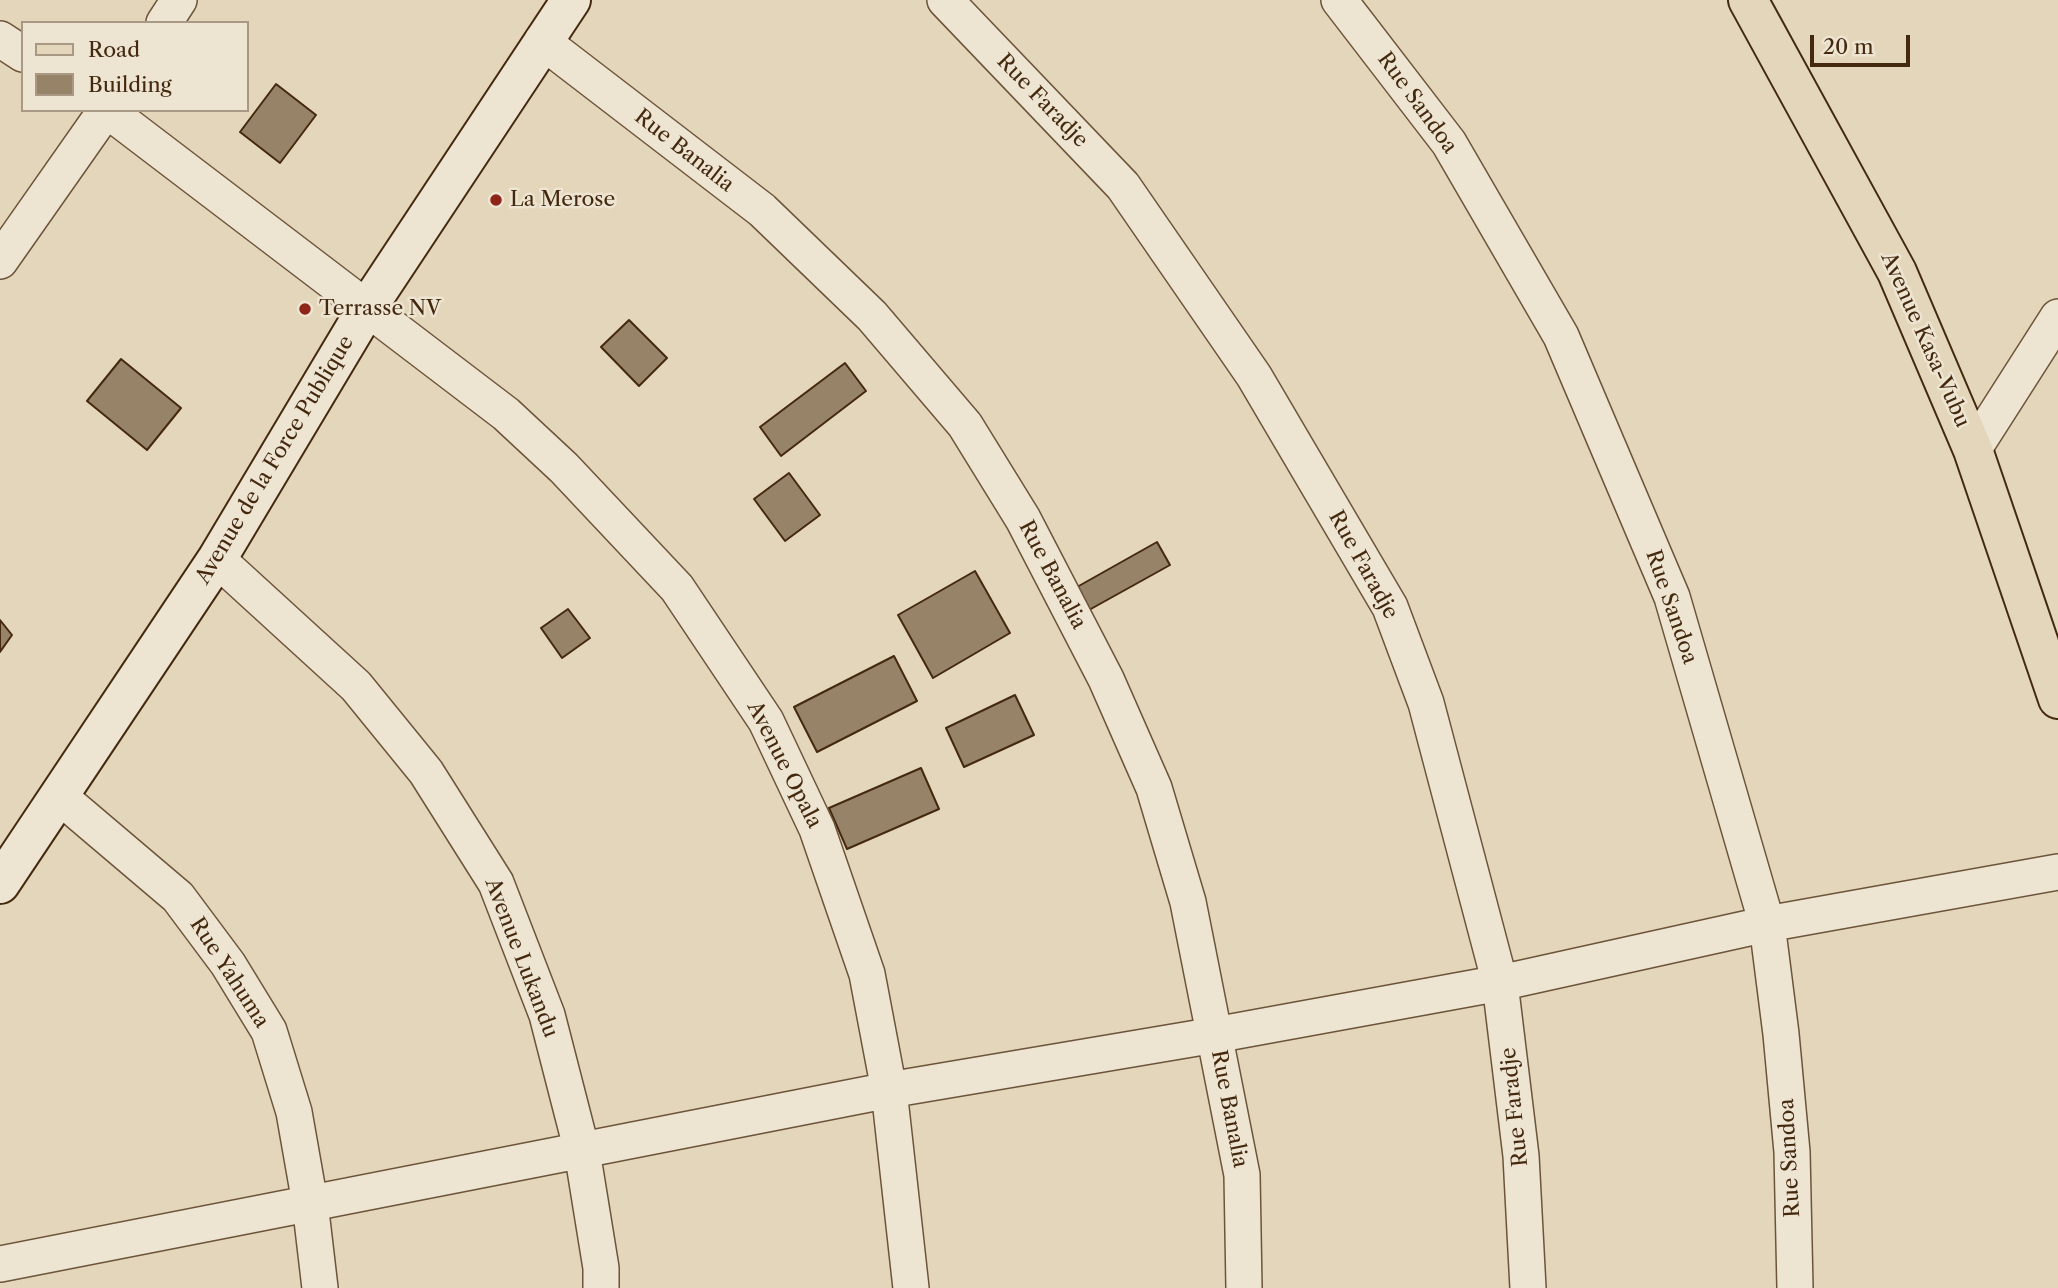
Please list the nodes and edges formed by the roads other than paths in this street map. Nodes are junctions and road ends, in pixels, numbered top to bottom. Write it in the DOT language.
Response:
graph roads {
  1 [pos="179,0"];
  2 [pos="571,0"];
  3 [pos="946,0"];
  4 [pos="1339,0"];
  5 [pos="1748,0"];
  6 [pos="165,21"];
  7 [pos="0,39"];
  8 [pos="542,41"];
  9 [pos="21,53"];
  10 [pos="105,112"];
  11 [pos="109,112"];
  12 [pos="0,261"];
  13 [pos="368,308"];
  14 [pos="2058,317"];
  15 [pos="1973,450"];
  16 [pos="217,559"];
  17 [pos="2058,699"];
  18 [pos="59,796"];
  19 [pos="2058,872"];
  20 [pos="0,884"];
  21 [pos="1767,924"];
  22 [pos="1500,983"];
  23 [pos="1215,1035"];
  24 [pos="890,1090"];
  25 [pos="582,1151"];
  26 [pos="310,1203"];
  27 [pos="0,1264"];
  28 [pos="320,1288"];
  29 [pos="601,1288"];
  30 [pos="911,1288"];
  31 [pos="1244,1288"];
  32 [pos="1528,1288"];
  33 [pos="1796,1288"];
  1 -- 6 [label="street"];
  2 -- 8 [label="street, Avenue de la Force Publique"];
  3 -- 22 [label="street, Rue Faradje"];
  4 -- 21 [label="street, Rue Sandoa"];
  5 -- 15 [label="main road, Avenue Kasa-Vubu"];
  7 -- 9 [label="street"];
  8 -- 13 [label="street, Avenue de la Force Publique"];
  8 -- 23 [label="street, Rue Banalia"];
  10 -- 12 [label="street"];
  11 -- 13 [label="street, Avenue Opala"];
  13 -- 16 [label="street, Avenue de la Force Publique"];
  13 -- 24 [label="street, Avenue Opala"];
  14 -- 15 [label="street"];
  15 -- 17 [label="main road, Avenue Kasa-Vubu"];
  16 -- 18 [label="street, Avenue de la Force Publique"];
  16 -- 25 [label="street, Avenue Lukandu"];
  18 -- 20 [label="street, Avenue de la Force Publique"];
  18 -- 26 [label="street, Rue Yahuma"];
  19 -- 21 [label="street"];
  21 -- 22 [label="street"];
  21 -- 33 [label="street, Rue Sandoa"];
  22 -- 23 [label="street"];
  22 -- 32 [label="street, Rue Faradje"];
  23 -- 24 [label="street"];
  23 -- 31 [label="street, Rue Banalia"];
  24 -- 25 [label="street"];
  24 -- 30 [label="street, Avenue Opala"];
  25 -- 26 [label="street"];
  25 -- 29 [label="street, Avenue Lukandu"];
  26 -- 27 [label="street"];
  26 -- 28 [label="street, Rue Yahuma"];
}
